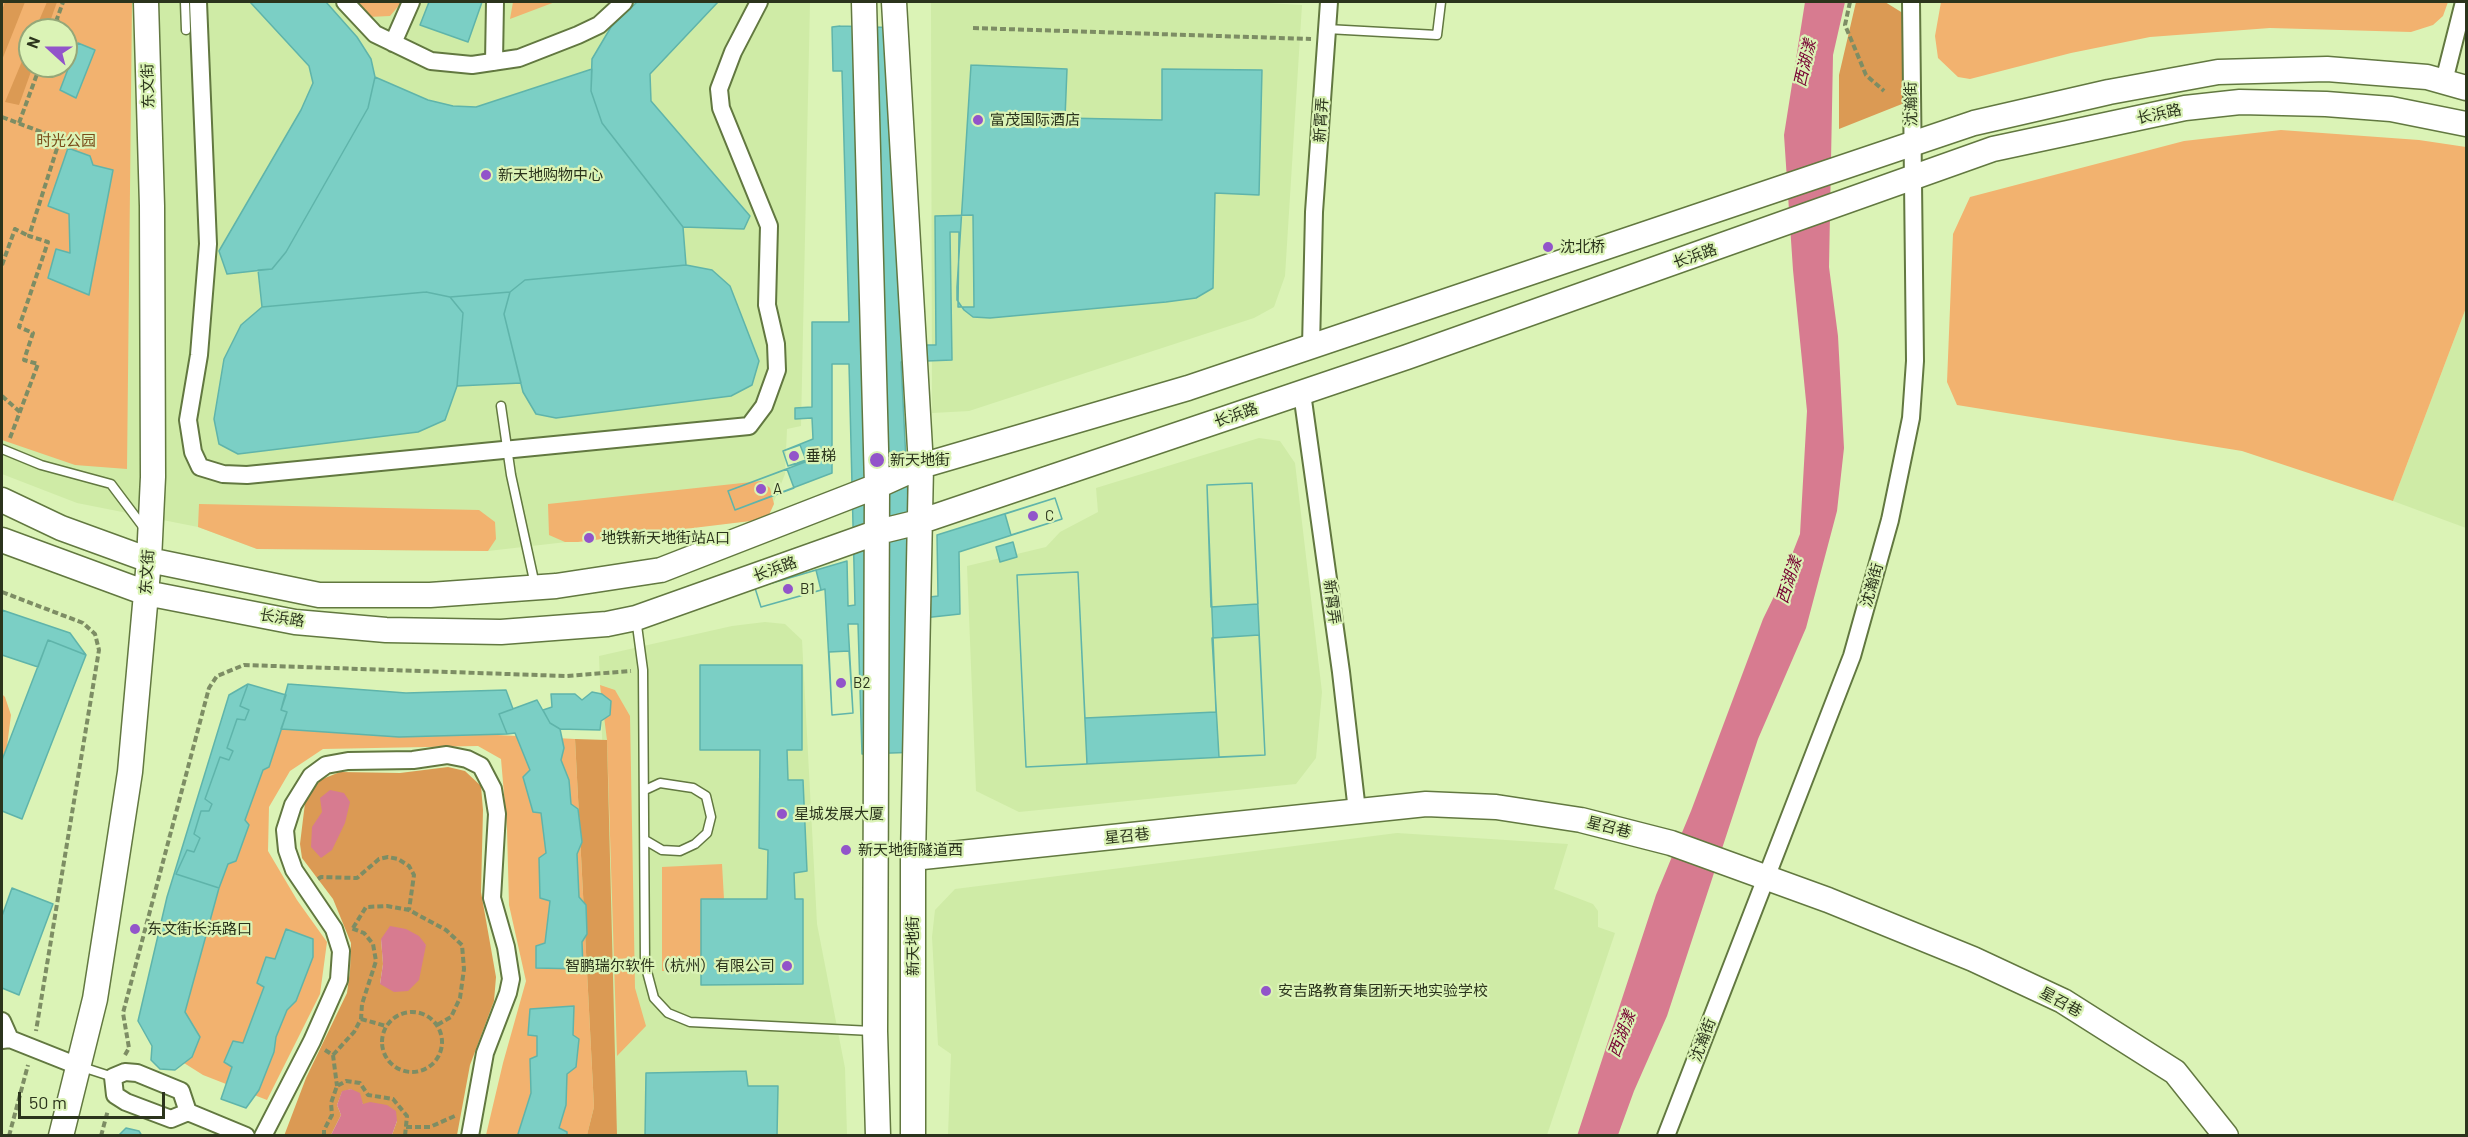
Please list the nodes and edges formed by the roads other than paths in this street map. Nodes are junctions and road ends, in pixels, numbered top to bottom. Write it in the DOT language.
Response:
graph roads {
  1 [pos="146,2"];
  2 [pos="185,2"];
  3 [pos="198,2"];
  4 [pos="345,2"];
  5 [pos="411,2"];
  6 [pos="495,2"];
  7 [pos="624,2"];
  8 [pos="759,2"];
  9 [pos="864,2"];
  10 [pos="894,2"];
  11 [pos="1329,2"];
  12 [pos="1441,2"];
  13 [pos="1911,2"];
  14 [pos="2464,2"];
  15 [pos="186,30"];
  16 [pos="1327,34"];
  17 [pos="393,43"];
  18 [pos="494,62"];
  19 [pos="2455,85"];
  20 [pos="2466,124"];
  21 [pos="1912,144"];
  22 [pos="1913,178"];
  23 [pos="1311,346"];
  24 [pos="1302,393"];
  25 [pos="501,406"];
  26 [pos="508,448"];
  27 [pos="3,449"];
  28 [pos="921,466"];
  29 [pos="878,486"];
  30 [pos="2,500"];
  31 [pos="919,522"];
  32 [pos="878,532"];
  33 [pos="150,535"];
  34 [pos="2,540"];
  35 [pos="148,560"];
  36 [pos="535,587"];
  37 [pos="146,593"];
  38 [pos="636,618"];
  39 [pos="645,790"];
  40 [pos="1357,811"];
  41 [pos="645,840"];
  42 [pos="913,858"];
  43 [pos="1765,878"];
  44 [pos="2,1021"];
  45 [pos="876,1031"];
  46 [pos="6,1040"];
  47 [pos="78,1066"];
  48 [pos="113,1077"];
  49 [pos="188,1112"];
  50 [pos="61,1136"];
  51 [pos="246,1136"];
  52 [pos="263,1136"];
  53 [pos="470,1136"];
  54 [pos="878,1136"];
  55 [pos="913,1136"];
  56 [pos="1666,1136"];
  57 [pos="2226,1136"];
  1 -- 33 [label="main road, 东文街"];
  2 -- 15 [label="lane"];
  3 -- 26 [label="street"];
  4 -- 17 [label="street"];
  5 -- 17 [label="street"];
  6 -- 18 [label="street"];
  7 -- 18 [label="street"];
  8 -- 26 [label="street"];
  9 -- 29 [label="main road"];
  10 -- 28 [label="main road, 新天地街"];
  11 -- 16 [label="street, 新霄弄"];
  12 -- 16 [label="lane"];
  13 -- 21 [label="street, 沈瀚街"];
  14 -- 19 [label="street"];
  16 -- 23 [label="street, 新霄弄"];
  17 -- 18 [label="street"];
  19 -- 21 [label="main road, 长浜路"];
  20 -- 22 [label="main road, 长浜路"];
  21 -- 22 [label="street, 沈瀚街"];
  21 -- 23 [label="main road, 长浜路"];
  22 -- 24 [label="main road, 长浜路"];
  22 -- 43 [label="street, 沈瀚街"];
  23 -- 28 [label="main road, 长浜路"];
  24 -- 31 [label="main road, 长浜路"];
  24 -- 40 [label="street, 新霄弄"];
  25 -- 26 [label="lane"];
  26 -- 36 [label="lane"];
  27 -- 33 [label="lane"];
  28 -- 29 [label="main road, 长浜路"];
  28 -- 31 [label="main road, 新天地街"];
  29 -- 32 [label="main road"];
  29 -- 36 [label="main road, 长浜路"];
  30 -- 35 [label="main road, 长浜路"];
  31 -- 32 [label="main road, 长浜路"];
  31 -- 42 [label="main road, 新天地街"];
  32 -- 38 [label="main road, 长浜路"];
  32 -- 45 [label="main road"];
  33 -- 35 [label="main road, 东文街"];
  34 -- 37 [label="main road, 长浜路"];
  35 -- 36 [label="main road, 长浜路"];
  35 -- 37 [label="main road, 东文街"];
  37 -- 38 [label="main road, 长浜路"];
  37 -- 47 [label="main road, 东文街"];
  38 -- 39 [label="lane"];
  39 -- 41 [label="lane"];
  39 -- 41 [label="lane"];
  40 -- 42 [label="main road, 星召巷"];
  40 -- 43 [label="main road, 星召巷"];
  41 -- 45 [label="lane"];
  42 -- 55 [label="main road, 新天地街"];
  43 -- 56 [label="street, 沈瀚街"];
  43 -- 57 [label="main road, 星召巷"];
  44 -- 46 [label="street"];
  45 -- 54 [label="main road"];
  46 -- 47 [label="street"];
  47 -- 48 [label="lane"];
  47 -- 50 [label="main road, 东文街"];
  48 -- 49 [label="street"];
  48 -- 49 [label="street"];
  49 -- 51 [label="street"];
  52 -- 53 [label="street"];
}
